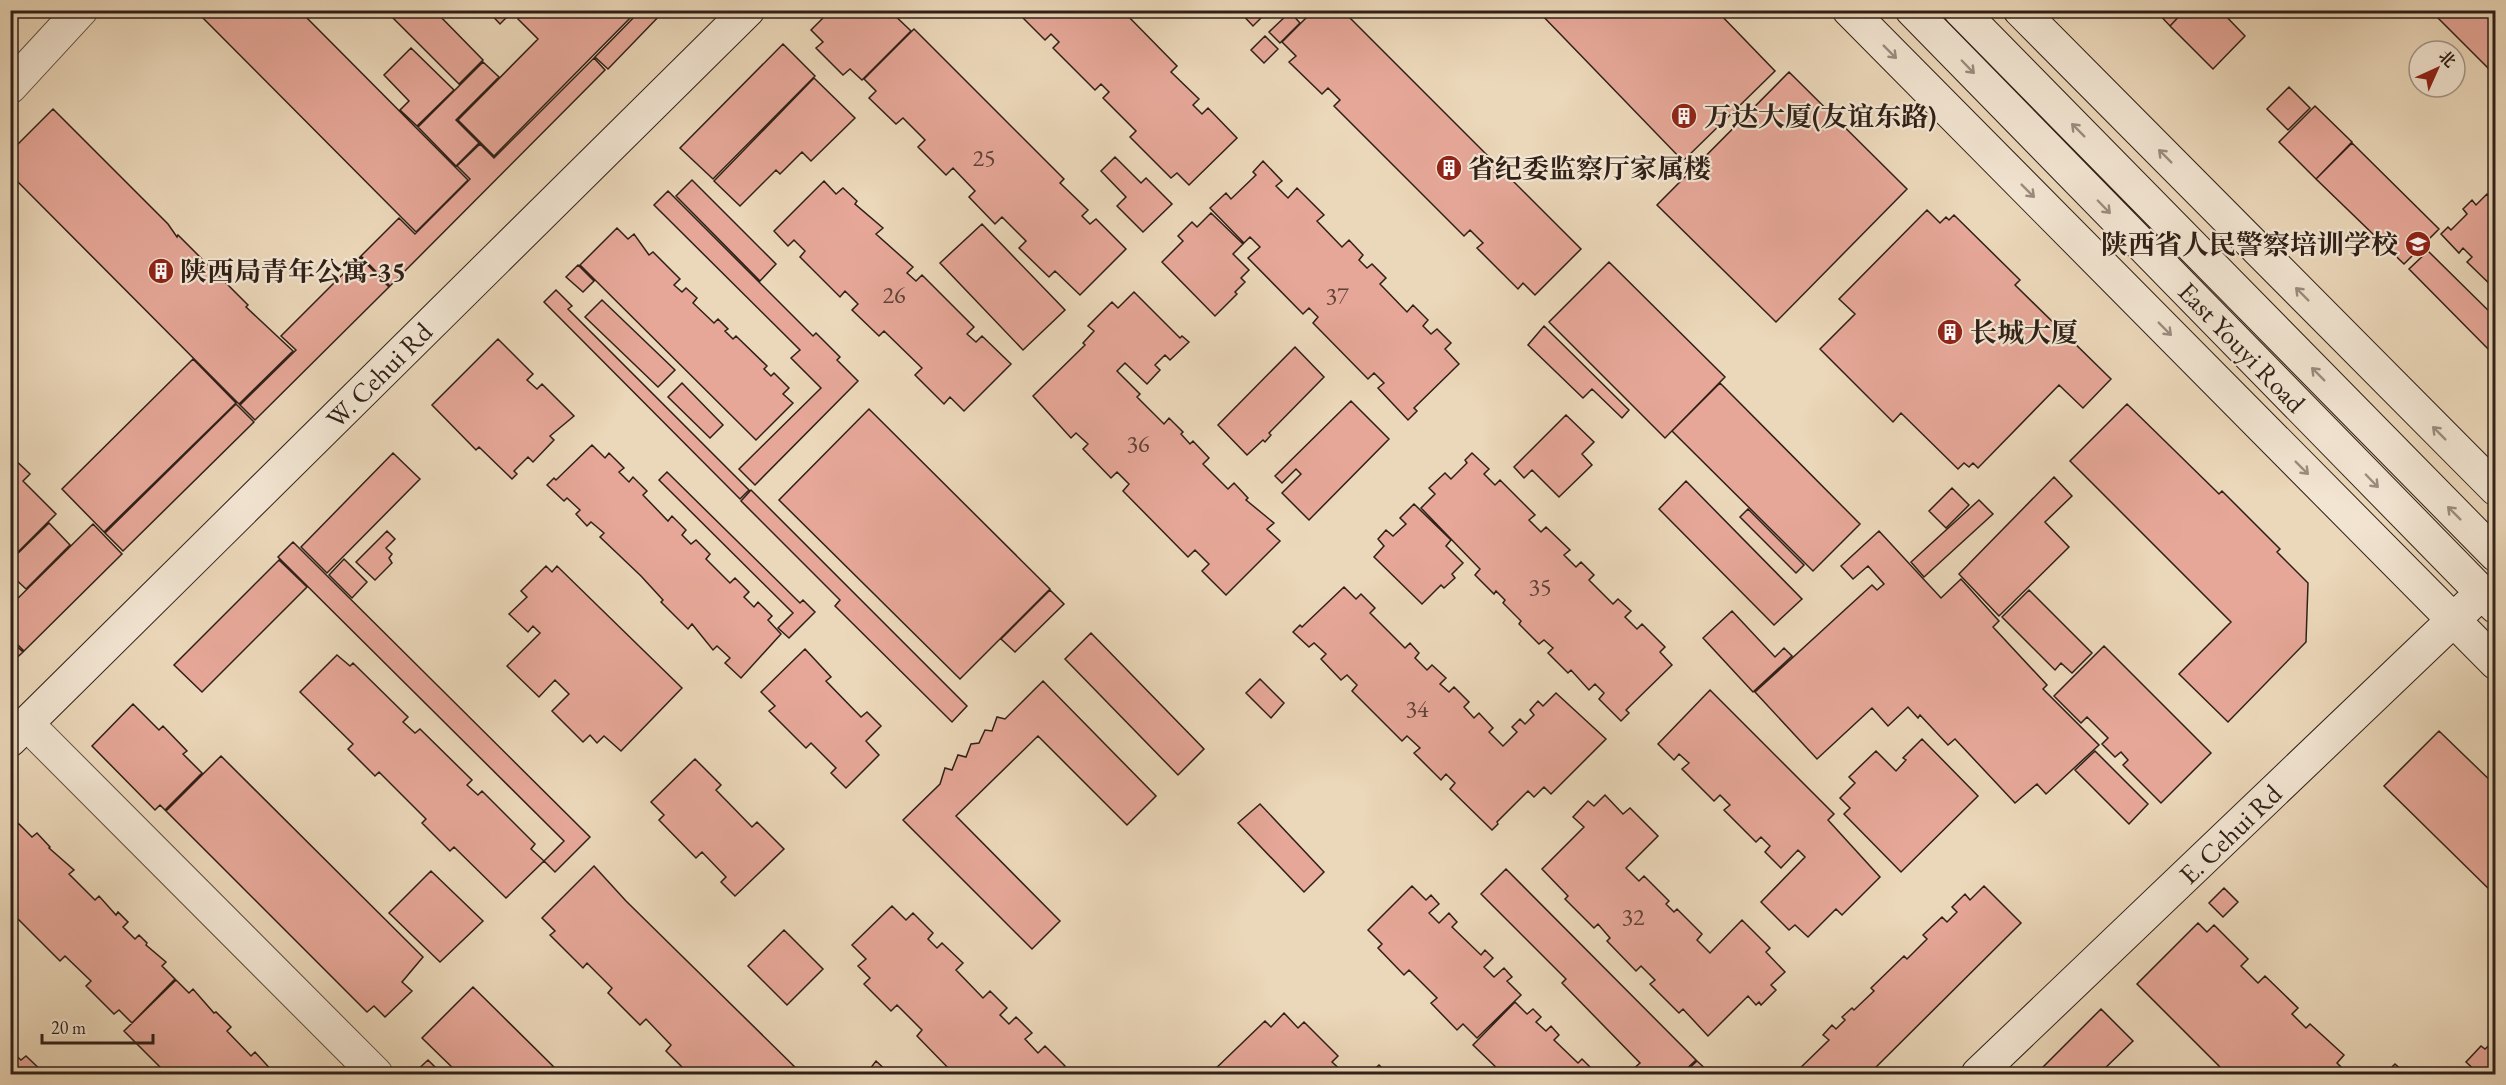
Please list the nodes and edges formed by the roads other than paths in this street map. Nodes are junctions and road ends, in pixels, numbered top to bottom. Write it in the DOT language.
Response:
graph roads {
  1 [pos="81,10"];
  2 [pos="748,10"];
  3 [pos="1849,10"];
  4 [pos="1912,10"];
  5 [pos="1960,10"];
  6 [pos="2020,10"];
  7 [pos="10,87"];
  8 [pos="2496,489"];
  9 [pos="2496,555"];
  10 [pos="2491,592"];
  11 [pos="2453,620"];
  12 [pos="2496,663"];
  13 [pos="19,732"];
  14 [pos="376,1074"];
  15 [pos="1978,1074"];
  1 -- 7 [label="street"];
  2 -- 13 [label="street, W. Cehui Rd"];
  3 -- 11 [label="street, one-way"];
  4 -- 10 [label="street, East Youyi Road, one-way"];
  9 -- 5 [label="street, East Youyi Road, one-way"];
  8 -- 6 [label="street, one-way"];
  10 -- 11 [label="street, E. Cehui Rd"];
  11 -- 12 [label="street"];
  11 -- 15 [label="street, E. Cehui Rd"];
  13 -- 14 [label="street"];
}
